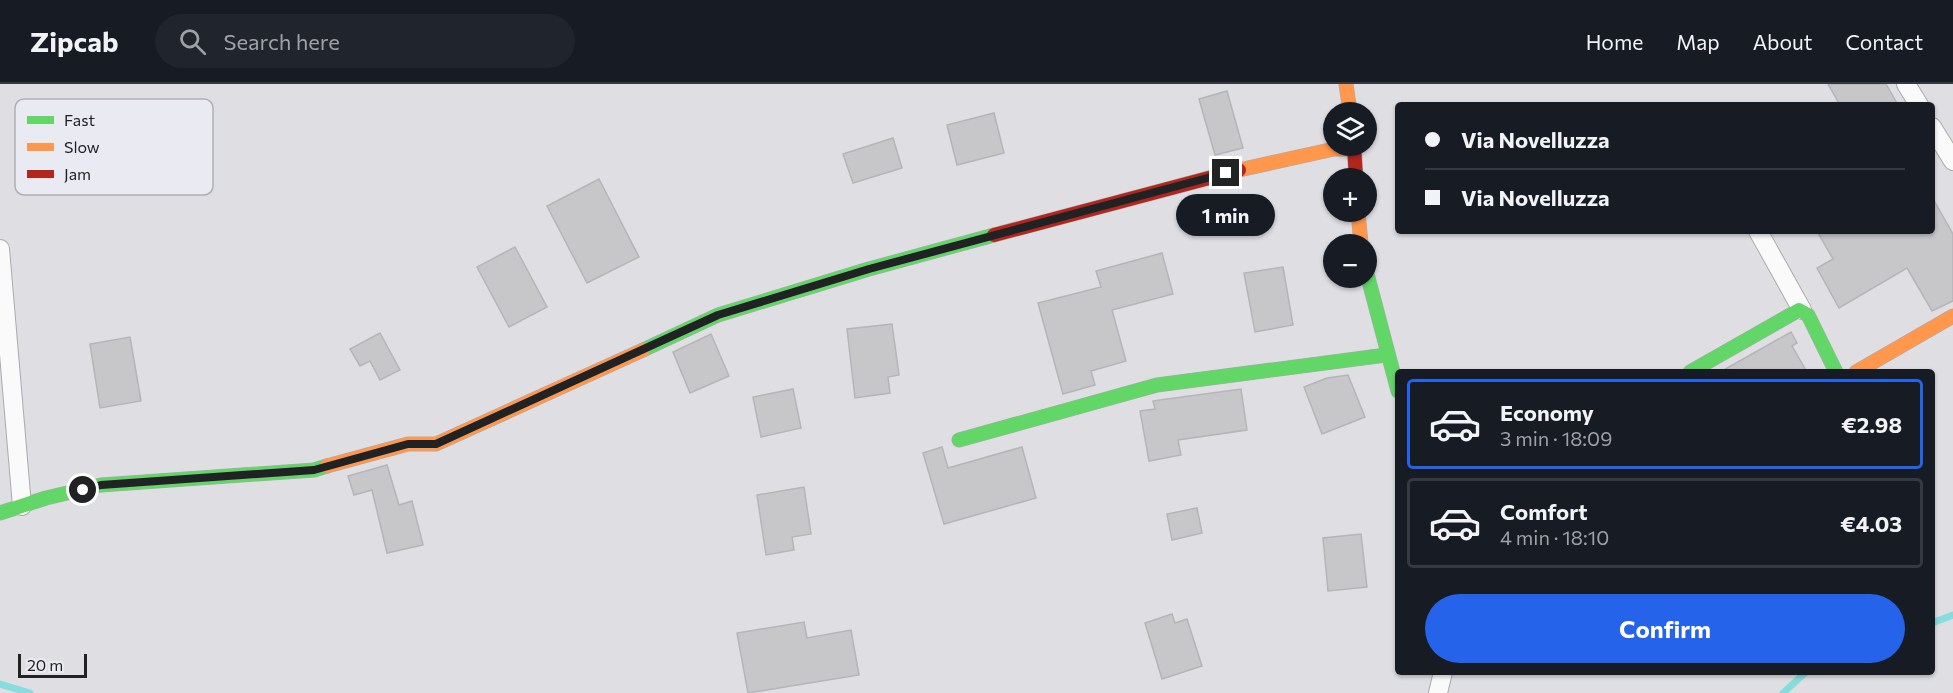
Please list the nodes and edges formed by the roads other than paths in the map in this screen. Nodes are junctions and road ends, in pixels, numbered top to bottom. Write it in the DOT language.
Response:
graph roads {
  1 [pos="1346,84"];
  2 [pos="1906,84"];
  3 [pos="1349,102"];
  4 [pos="1917,102"];
  5 [pos="1935,132"];
  6 [pos="1323,151"];
  7 [pos="1953,161"];
  8 [pos="1760,234"];
  9 [pos="0,249"];
  10 [pos="1370,288"];
  11 [pos="1802,310"];
  12 [pos="1953,316"];
  13 [pos="1386,355"];
  14 [pos="1695,369"];
  15 [pos="1835,369"];
  16 [pos="1862,369"];
  17 [pos="1395,382"];
  18 [pos="959,440"];
  19 [pos="22,506"];
  20 [pos="0,513"];
  21 [pos="1442,675"];
  22 [pos="1438,693"];
  1 -- 3 [label="street"];
  2 -- 4 [label="street"];
  5 -- 7 [label="street"];
  6 -- 19 [label="street"];
  8 -- 11 [label="street"];
  9 -- 19 [label="street"];
  10 -- 13 [label="street"];
  11 -- 14 [label="street"];
  11 -- 15 [label="street"];
  12 -- 16 [label="street"];
  13 -- 17 [label="street"];
  13 -- 18 [label="street"];
  19 -- 20 [label="street"];
  21 -- 22 [label="street"];
}
